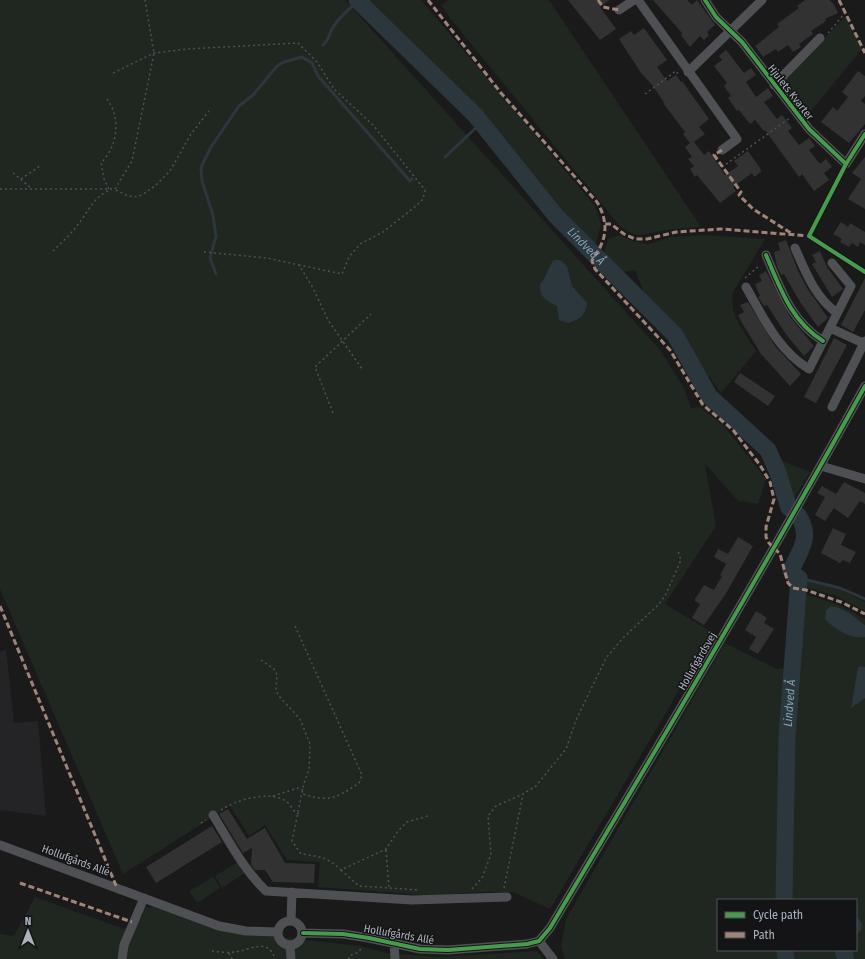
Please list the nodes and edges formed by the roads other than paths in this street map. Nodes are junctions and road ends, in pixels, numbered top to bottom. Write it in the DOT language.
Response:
graph roads {
  1 [pos="634,0"];
  2 [pos="638,0"];
  3 [pos="704,0"];
  4 [pos="762,0"];
  5 [pos="619,10"];
  6 [pos="731,31"];
  7 [pos="820,38"];
  8 [pos="688,72"];
  9 [pos="774,85"];
  10 [pos="865,134"];
  11 [pos="722,150"];
  12 [pos="795,248"];
  13 [pos="767,257"];
  14 [pos="832,263"];
  15 [pos="746,287"];
  16 [pos="837,313"];
  17 [pos="830,328"];
  18 [pos="823,340"];
  19 [pos="865,343"];
  20 [pos="865,386"];
  21 [pos="832,407"];
  22 [pos="821,466"];
  23 [pos="865,479"];
  24 [pos="213,815"];
  25 [pos="0,845"];
  26 [pos="292,892"];
  27 [pos="508,897"];
  28 [pos="144,898"];
  29 [pos="291,921"];
  30 [pos="278,932"];
  31 [pos="303,933"];
  32 [pos="539,941"];
  33 [pos="394,943"];
  34 [pos="290,945"];
  35 [pos="122,959"];
  36 [pos="291,959"];
  37 [pos="394,959"];
  38 [pos="553,959"];
  1 -- 5 [label="street"];
  2 -- 8 [label="street"];
  3 -- 6 [label="street, Hjulets Kvarter"];
  4 -- 6 [label="street"];
  6 -- 8 [label="street"];
  6 -- 9 [label="street, Hjulets Kvarter"];
  7 -- 9 [label="street, Hjulets Kvarter"];
  8 -- 11 [label="street"];
  9 -- 10 [label="street, Hjulets Kvarter"];
  12 -- 16 [label="street"];
  13 -- 18 [label="street"];
  14 -- 16 [label="street"];
  15 -- 18 [label="street"];
  16 -- 17 [label="street"];
  17 -- 18 [label="street"];
  17 -- 19 [label="street"];
  19 -- 21 [label="street"];
  20 -- 22 [label="street, Hollufgårdsvej"];
  22 -- 23 [label="street"];
  22 -- 32 [label="street, Hollufgårdsvej"];
  24 -- 26 [label="street"];
  25 -- 28 [label="street, Hollufgårds Allé"];
  26 -- 27 [label="street"];
  26 -- 29 [label="street"];
  28 -- 30 [label="street, Hollufgårds Allé"];
  28 -- 35 [label="street"];
  29 -- 30 [label="street"];
  29 -- 31 [label="street"];
  30 -- 34 [label="street"];
  31 -- 33 [label="street, Hollufgårds Allé"];
  31 -- 34 [label="street"];
  32 -- 33 [label="street, Hollufgårds Allé"];
  32 -- 38 [label="street"];
  33 -- 37 [label="street, Hollufgårds Allé"];
  34 -- 36 [label="street"];
}
